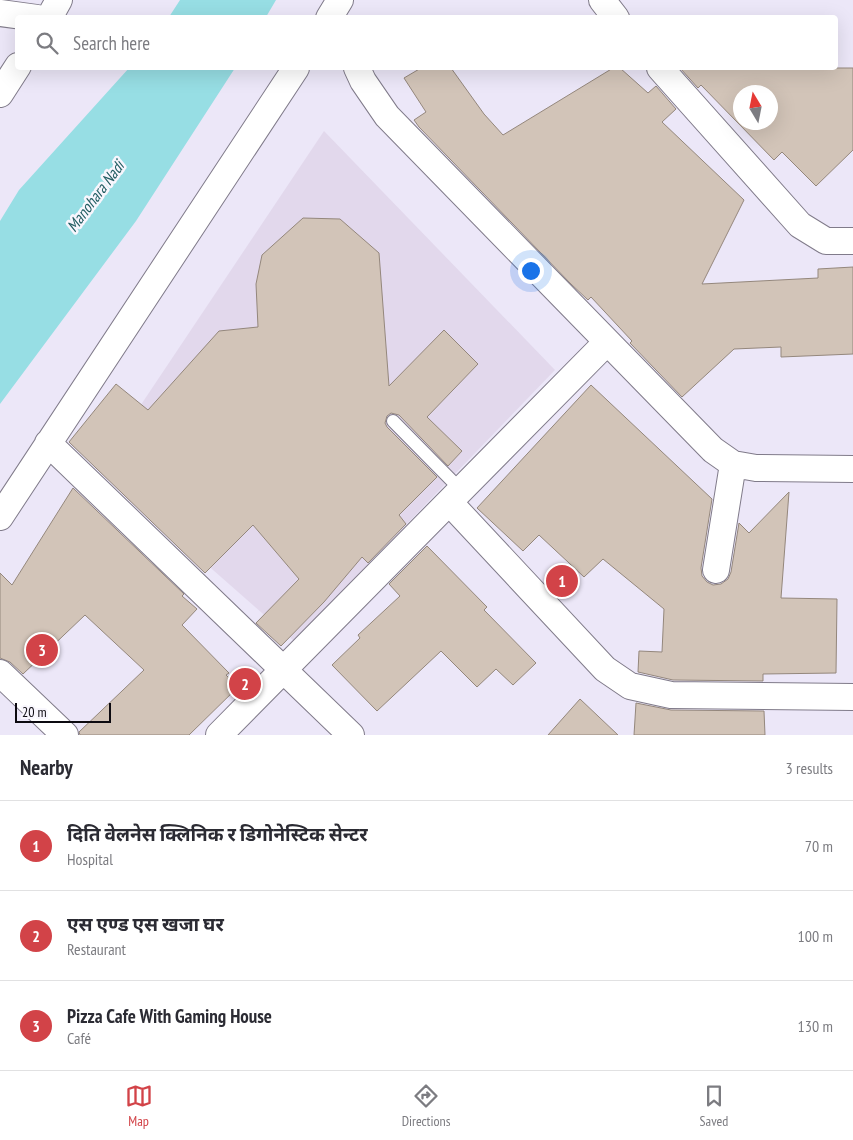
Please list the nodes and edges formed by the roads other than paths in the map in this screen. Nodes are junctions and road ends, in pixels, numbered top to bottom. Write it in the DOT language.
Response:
graph roads {
  1 [pos="59,0"];
  2 [pos="602,0"];
  3 [pos="0,13"];
  4 [pos="15,15"];
  5 [pos="51,15"];
  6 [pos="614,15"];
  7 [pos="15,70"];
  8 [pos="295,70"];
  9 [pos="358,70"];
  10 [pos="662,70"];
  11 [pos="0,94"];
  12 [pos="853,241"];
  13 [pos="607,342"];
  14 [pos="393,421"];
  15 [pos="48,444"];
  16 [pos="733,464"];
  17 [pos="853,469"];
  18 [pos="455,496"];
  19 [pos="0,516"];
  20 [pos="716,570"];
  21 [pos="284,670"];
  22 [pos="0,673"];
  23 [pos="853,696"];
  24 [pos="65,735"];
  25 [pos="219,735"];
  26 [pos="351,735"];
  1 -- 5 [label="street"];
  2 -- 6 [label="street"];
  3 -- 4 [label="street"];
  7 -- 11 [label="street"];
  8 -- 15 [label="street"];
  9 -- 13 [label="street"];
  10 -- 12 [label="street"];
  13 -- 16 [label="street"];
  13 -- 18 [label="street"];
  14 -- 18 [label="lane"];
  15 -- 19 [label="street"];
  15 -- 21 [label="street"];
  16 -- 17 [label="street"];
  16 -- 20 [label="street"];
  18 -- 21 [label="street"];
  18 -- 23 [label="street"];
  21 -- 25 [label="street"];
  21 -- 26 [label="street"];
  22 -- 24 [label="street"];
}
